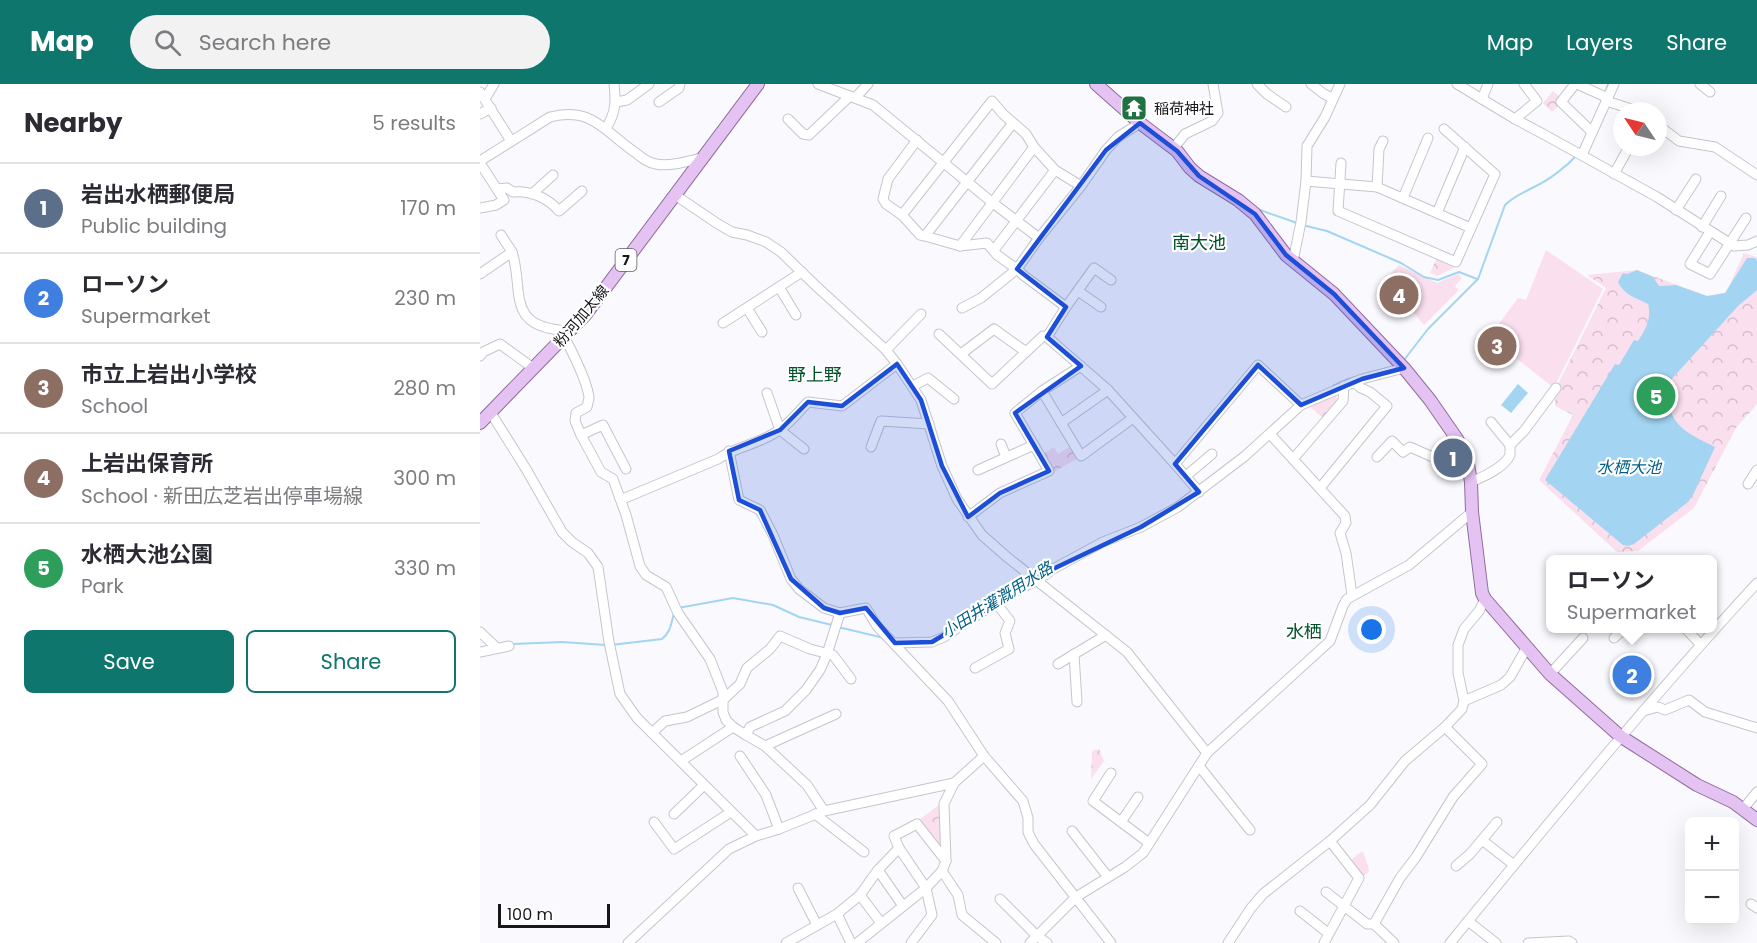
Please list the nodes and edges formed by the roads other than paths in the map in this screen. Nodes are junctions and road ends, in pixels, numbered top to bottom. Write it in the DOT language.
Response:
graph roads {
  1 [pos="494,84"];
  2 [pos="614,84"];
  3 [pos="650,84"];
  4 [pos="680,84"];
  5 [pos="758,84"];
  6 [pos="818,84"];
  7 [pos="868,84"];
  8 [pos="1096,84"];
  9 [pos="1213,84"];
  10 [pos="1257,84"];
  11 [pos="1311,84"];
  12 [pos="1340,84"];
  13 [pos="1457,84"];
  14 [pos="1488,84"];
  15 [pos="1524,84"];
  16 [pos="1576,84"];
  17 [pos="1614,84"];
  18 [pos="1700,84"];
  19 [pos="1710,92"];
  20 [pos="482,96"];
  21 [pos="852,97"];
  22 [pos="1605,98"];
  23 [pos="1332,99"];
  24 [pos="1482,99"];
  25 [pos="616,102"];
  26 [pos="659,102"];
  27 [pos="1615,102"];
  28 [pos="1286,107"];
  29 [pos="491,108"];
  30 [pos="480,114"];
  31 [pos="788,119"];
  32 [pos="1515,119"];
  33 [pos="1013,123"];
  34 [pos="1140,123"];
  35 [pos="606,128"];
  36 [pos="1444,129"];
  37 [pos="1591,131"];
  38 [pos="1667,132"];
  39 [pos="1428,138"];
  40 [pos="917,140"];
  41 [pos="511,141"];
  42 [pos="1383,141"];
  43 [pos="1034,147"];
  44 [pos="1465,147"];
  45 [pos="1173,148"];
  46 [pos="1578,154"];
  47 [pos="1624,156"];
  48 [pos="702,158"];
  49 [pos="480,162"];
  50 [pos="944,162"];
  51 [pos="1341,163"];
  52 [pos="1055,170"];
  53 [pos="1614,174"];
  54 [pos="1757,175"];
  55 [pos="553,176"];
  56 [pos="1696,179"];
  57 [pos="1306,181"];
  58 [pos="967,182"];
  59 [pos="1339,183"];
  60 [pos="1081,186"];
  61 [pos="1377,187"];
  62 [pos="497,189"];
  63 [pos="582,191"];
  64 [pos="532,194"];
  65 [pos="675,195"];
  66 [pos="1721,196"];
  67 [pos="1403,198"];
  68 [pos="993,203"];
  69 [pos="480,208"];
  70 [pos="1676,210"];
  71 [pos="1437,213"];
  72 [pos="902,215"];
  73 [pos="1746,218"];
  74 [pos="1016,221"];
  75 [pos="1472,228"];
  76 [pos="1706,230"];
  77 [pos="501,235"];
  78 [pos="925,237"];
  79 [pos="1039,238"];
  80 [pos="1757,241"];
  81 [pos="1729,243"];
  82 [pos="960,246"];
  83 [pos="994,250"];
  84 [pos="512,252"];
  85 [pos="1293,261"];
  86 [pos="1017,268"];
  87 [pos="802,272"];
  88 [pos="480,274"];
  89 [pos="1111,280"];
  90 [pos="779,287"];
  91 [pos="1078,291"];
  92 [pos="1066,307"];
  93 [pos="1101,307"];
  94 [pos="747,308"];
  95 [pos="962,308"];
  96 [pos="921,314"];
  97 [pos="796,315"];
  98 [pos="723,323"];
  99 [pos="762,332"];
  100 [pos="939,334"];
  101 [pos="565,337"];
  102 [pos="1047,337"];
  103 [pos="886,350"];
  104 [pos="1026,352"];
  105 [pos="481,353"];
  106 [pos="960,354"];
  107 [pos="897,364"];
  108 [pos="1082,366"];
  109 [pos="533,368"];
  110 [pos="1404,369"];
  111 [pos="1354,382"];
  112 [pos="913,386"];
  113 [pos="1344,386"];
  114 [pos="1556,388"];
  115 [pos="1108,390"];
  116 [pos="1042,391"];
  117 [pos="766,393"];
  118 [pos="954,399"];
  119 [pos="1299,403"];
  120 [pos="491,413"];
  121 [pos="1133,418"];
  122 [pos="1491,422"];
  123 [pos="480,423"];
  124 [pos="1061,423"];
  125 [pos="929,424"];
  126 [pos="780,430"];
  127 [pos="1270,434"];
  128 [pos="581,435"];
  129 [pos="1001,444"];
  130 [pos="1034,445"];
  131 [pos="1510,445"];
  132 [pos="871,447"];
  133 [pos="804,449"];
  134 [pos="729,451"];
  135 [pos="1212,454"];
  136 [pos="1006,457"];
  137 [pos="1377,457"];
  138 [pos="1293,459"];
  139 [pos="1175,464"];
  140 [pos="626,469"];
  141 [pos="978,470"];
  142 [pos="1757,470"];
  143 [pos="1186,476"];
  144 [pos="1470,476"];
  145 [pos="1748,484"];
  146 [pos="1320,488"];
  147 [pos="1197,490"];
  148 [pos="620,498"];
  149 [pos="1472,512"];
  150 [pos="968,517"];
  151 [pos="1038,580"];
  152 [pos="1757,583"];
  153 [pos="1352,595"];
  154 [pos="1485,599"];
  155 [pos="997,604"];
  156 [pos="840,613"];
  157 [pos="1717,627"];
  158 [pos="480,632"];
  159 [pos="1620,633"];
  160 [pos="1689,633"];
  161 [pos="1711,633"];
  162 [pos="1106,635"];
  163 [pos="1583,638"];
  164 [pos="1614,638"];
  165 [pos="895,643"];
  166 [pos="509,645"];
  167 [pos="1700,645"];
  168 [pos="1527,647"];
  169 [pos="497,648"];
  170 [pos="480,652"];
  171 [pos="827,654"];
  172 [pos="1074,654"];
  173 [pos="1058,664"];
  174 [pos="975,668"];
  175 [pos="1550,674"];
  176 [pos="851,679"];
  177 [pos="724,699"];
  178 [pos="1464,701"];
  179 [pos="1077,702"];
  180 [pos="1642,711"];
  181 [pos="836,714"];
  182 [pos="1445,727"];
  183 [pos="732,728"];
  184 [pos="1757,728"];
  185 [pos="652,733"];
  186 [pos="746,735"];
  187 [pos="1620,736"];
  188 [pos="765,746"];
  189 [pos="1207,753"];
  190 [pos="740,756"];
  191 [pos="984,756"];
  192 [pos="681,761"];
  193 [pos="1199,766"];
  194 [pos="1111,773"];
  195 [pos="954,783"];
  196 [pos="704,785"];
  197 [pos="1757,792"];
  198 [pos="1138,797"];
  199 [pos="1743,809"];
  200 [pos="731,812"];
  201 [pos="820,812"];
  202 [pos="674,814"];
  203 [pos="1757,820"];
  204 [pos="654,822"];
  205 [pos="1121,822"];
  206 [pos="1497,822"];
  207 [pos="779,829"];
  208 [pos="1250,830"];
  209 [pos="1072,831"];
  210 [pos="756,836"];
  211 [pos="1482,840"];
  212 [pos="1330,841"];
  213 [pos="1149,843"];
  214 [pos="898,848"];
  215 [pos="864,852"];
  216 [pos="946,861"];
  217 [pos="1514,865"];
  218 [pos="1456,866"];
  219 [pos="878,870"];
  220 [pos="942,871"];
  221 [pos="1108,878"];
  222 [pos="798,888"];
  223 [pos="926,888"];
  224 [pos="1326,892"];
  225 [pos="860,895"];
  226 [pos="1076,897"];
  227 [pos="1000,899"];
  228 [pos="903,906"];
  229 [pos="1343,906"];
  230 [pos="1300,911"];
  231 [pos="837,914"];
  232 [pos="1468,921"];
  233 [pos="881,924"];
  234 [pos="1374,924"];
  235 [pos="817,925"];
  236 [pos="1328,933"];
  237 [pos="1033,940"];
  238 [pos="628,943"];
  239 [pos="786,943"];
  240 [pos="851,943"];
  241 [pos="857,943"];
  242 [pos="911,943"];
  243 [pos="996,943"];
  244 [pos="1047,943"];
  245 [pos="1110,943"];
  246 [pos="1228,943"];
  247 [pos="1324,943"];
  248 [pos="1394,943"];
  249 [pos="1450,943"];
  250 [pos="1496,943"];
  251 [pos="1528,943"];
  252 [pos="1572,943"];
  1 -- 20 [label="street"];
  2 -- 25 [label="street"];
  3 -- 25 [label="street"];
  4 -- 26 [label="street"];
  5 -- 48 [label="main road, 粉河加太線 / 7"];
  6 -- 21 [label="street"];
  7 -- 21 [label="street"];
  8 -- 34 [label="main road"];
  9 -- 45 [label="street"];
  10 -- 28 [label="street"];
  11 -- 23 [label="street"];
  12 -- 23 [label="street"];
  13 -- 24 [label="street"];
  14 -- 24 [label="street"];
  15 -- 32 [label="street"];
  16 -- 22 [label="street"];
  16 -- 37 [label="street"];
  17 -- 22 [label="street"];
  18 -- 19 [label="street"];
  20 -- 29 [label="street"];
  21 -- 31 [label="street"];
  21 -- 40 [label="street"];
  22 -- 27 [label="street"];
  22 -- 37 [label="street"];
  23 -- 57 [label="street"];
  24 -- 32 [label="street"];
  25 -- 35 [label="street"];
  29 -- 30 [label="street"];
  29 -- 41 [label="street"];
  32 -- 46 [label="street"];
  33 -- 43 [label="street"];
  33 -- 50 [label="street"];
  33 -- 58 [label="street"];
  34 -- 45 [label="main road"];
  34 -- 60 [label="street"];
  35 -- 41 [label="street"];
  35 -- 48 [label="street"];
  36 -- 44 [label="street"];
  37 -- 46 [label="street"];
  38 -- 54 [label="street"];
  39 -- 67 [label="street"];
  40 -- 50 [label="street"];
  40 -- 72 [label="street"];
  41 -- 49 [label="street"];
  42 -- 61 [label="street"];
  43 -- 52 [label="street"];
  43 -- 68 [label="street"];
  44 -- 71 [label="street"];
  44 -- 75 [label="street"];
  45 -- 85 [label="main road"];
  46 -- 53 [label="street"];
  47 -- 53 [label="street"];
  48 -- 65 [label="main road, 粉河加太線 / 7"];
  49 -- 62 [label="street"];
  50 -- 58 [label="street"];
  50 -- 72 [label="street"];
  51 -- 59 [label="street"];
  52 -- 60 [label="street"];
  52 -- 74 [label="street"];
  53 -- 70 [label="street"];
  55 -- 64 [label="street"];
  56 -- 70 [label="street"];
  57 -- 59 [label="street"];
  57 -- 85 [label="street"];
  58 -- 68 [label="street"];
  58 -- 78 [label="street"];
  59 -- 61 [label="street"];
  59 -- 75 [label="street"];
  60 -- 79 [label="street"];
  61 -- 67 [label="street"];
  62 -- 64 [label="street"];
  62 -- 69 [label="street"];
  63 -- 64 [label="street"];
  65 -- 87 [label="street"];
  65 -- 101 [label="main road, 粉河加太線 / 7"];
  66 -- 76 [label="street"];
  67 -- 71 [label="street"];
  68 -- 74 [label="street"];
  68 -- 82 [label="street"];
  70 -- 76 [label="street"];
  71 -- 75 [label="street"];
  72 -- 78 [label="street"];
  73 -- 81 [label="street"];
  74 -- 79 [label="street"];
  74 -- 83 [label="street"];
  76 -- 81 [label="street"];
  76 -- 81 [label="street"];
  77 -- 84 [label="street"];
  78 -- 82 [label="street"];
  79 -- 86 [label="street"];
  80 -- 81 [label="street"];
  82 -- 83 [label="street"];
  83 -- 86 [label="street"];
  84 -- 88 [label="street"];
  84 -- 101 [label="street"];
  85 -- 110 [label="main road"];
  86 -- 92 [label="street"];
  86 -- 95 [label="street"];
  87 -- 90 [label="street"];
  87 -- 103 [label="street"];
  89 -- 91 [label="street"];
  90 -- 94 [label="street"];
  90 -- 97 [label="street"];
  91 -- 92 [label="street"];
  91 -- 93 [label="street"];
  92 -- 102 [label="street"];
  94 -- 98 [label="street"];
  94 -- 99 [label="street"];
  96 -- 103 [label="street"];
  100 -- 106 [label="street"];
  101 -- 109 [label="main road, 粉河加太線 / 7"];
  101 -- 128 [label="street"];
  102 -- 104 [label="street"];
  102 -- 108 [label="street"];
  103 -- 107 [label="street"];
  104 -- 106 [label="street"];
  104 -- 106 [label="street"];
  105 -- 109 [label="street"];
  107 -- 112 [label="street"];
  107 -- 126 [label="street"];
  108 -- 115 [label="street"];
  108 -- 116 [label="street"];
  109 -- 120 [label="main road, 粉河加太線 / 7"];
  110 -- 111 [label="street"];
  110 -- 144 [label="main road"];
  111 -- 113 [label="street"];
  111 -- 146 [label="street"];
  112 -- 118 [label="street"];
  112 -- 125 [label="street"];
  113 -- 119 [label="street"];
  113 -- 138 [label="street"];
  114 -- 131 [label="street"];
  115 -- 121 [label="street"];
  115 -- 124 [label="street"];
  116 -- 124 [label="street"];
  116 -- 130 [label="street"];
  117 -- 126 [label="street"];
  119 -- 127 [label="street"];
  119 -- 139 [label="street"];
  120 -- 123 [label="main road, 粉河加太線 / 7"];
  120 -- 185 [label="street"];
  121 -- 124 [label="street"];
  121 -- 139 [label="street"];
  122 -- 131 [label="street"];
  125 -- 132 [label="street"];
  125 -- 150 [label="street"];
  126 -- 133 [label="street"];
  126 -- 134 [label="street"];
  127 -- 138 [label="street"];
  127 -- 147 [label="street"];
  128 -- 140 [label="street"];
  128 -- 148 [label="street"];
  129 -- 136 [label="street"];
  130 -- 136 [label="street"];
  130 -- 150 [label="street"];
  131 -- 144 [label="street"];
  134 -- 148 [label="street"];
  134 -- 156 [label="street"];
  135 -- 143 [label="street"];
  136 -- 141 [label="street"];
  137 -- 144 [label="street"];
  138 -- 146 [label="street"];
  139 -- 143 [label="street"];
  142 -- 145 [label="street"];
  143 -- 147 [label="street"];
  144 -- 149 [label="main road"];
  146 -- 153 [label="street"];
  147 -- 151 [label="street"];
  148 -- 177 [label="street"];
  149 -- 153 [label="street"];
  149 -- 154 [label="main road"];
  150 -- 151 [label="street"];
  151 -- 155 [label="street"];
  151 -- 162 [label="street"];
  152 -- 157 [label="street"];
  153 -- 189 [label="street"];
  154 -- 168 [label="main road"];
  154 -- 178 [label="street"];
  155 -- 165 [label="street"];
  155 -- 174 [label="street"];
  156 -- 165 [label="street"];
  156 -- 171 [label="street"];
  158 -- 169 [label="street"];
  159 -- 164 [label="street"];
  160 -- 167 [label="street"];
  161 -- 167 [label="street"];
  162 -- 172 [label="street"];
  162 -- 189 [label="street"];
  163 -- 175 [label="street"];
  165 -- 191 [label="street"];
  166 -- 169 [label="street"];
  167 -- 180 [label="street"];
  168 -- 175 [label="main road"];
  168 -- 178 [label="street"];
  169 -- 170 [label="street"];
  171 -- 176 [label="street"];
  171 -- 177 [label="street"];
  171 -- 186 [label="street"];
  172 -- 173 [label="street"];
  172 -- 179 [label="street"];
  175 -- 187 [label="main road"];
  177 -- 183 [label="street"];
  177 -- 185 [label="street"];
  178 -- 182 [label="street"];
  180 -- 184 [label="street"];
  180 -- 187 [label="street"];
  181 -- 188 [label="street"];
  182 -- 212 [label="street"];
  182 -- 234 [label="street"];
  183 -- 186 [label="street"];
  183 -- 192 [label="street"];
  185 -- 192 [label="street"];
  186 -- 188 [label="street"];
  187 -- 199 [label="main road"];
  187 -- 217 [label="street"];
  188 -- 201 [label="street"];
  189 -- 193 [label="street"];
  190 -- 207 [label="street"];
  191 -- 195 [label="street"];
  191 -- 226 [label="street"];
  192 -- 196 [label="street"];
  193 -- 208 [label="street"];
  193 -- 213 [label="street"];
  194 -- 205 [label="street"];
  195 -- 201 [label="street"];
  195 -- 216 [label="street"];
  196 -- 200 [label="street"];
  196 -- 202 [label="street"];
  197 -- 199 [label="street"];
  198 -- 205 [label="street"];
  199 -- 203 [label="main road"];
  200 -- 204 [label="street"];
  200 -- 210 [label="street"];
  201 -- 207 [label="street"];
  201 -- 215 [label="street"];
  205 -- 213 [label="street"];
  206 -- 211 [label="street"];
  207 -- 210 [label="street"];
  209 -- 221 [label="street"];
  210 -- 238 [label="street"];
  211 -- 217 [label="street"];
  211 -- 218 [label="street"];
  212 -- 229 [label="street"];
  212 -- 246 [label="street"];
  213 -- 221 [label="street"];
  214 -- 216 [label="street"];
  214 -- 219 [label="street"];
  214 -- 223 [label="street"];
  216 -- 220 [label="street"];
  217 -- 232 [label="street"];
  219 -- 225 [label="street"];
  219 -- 228 [label="street"];
  220 -- 223 [label="street"];
  220 -- 243 [label="street"];
  221 -- 226 [label="street"];
  222 -- 235 [label="street"];
  223 -- 228 [label="street"];
  223 -- 242 [label="street"];
  224 -- 229 [label="street"];
  225 -- 231 [label="street"];
  225 -- 233 [label="street"];
  226 -- 237 [label="street"];
  226 -- 245 [label="street"];
  227 -- 237 [label="street"];
  228 -- 233 [label="street"];
  229 -- 234 [label="street"];
  229 -- 236 [label="street"];
  230 -- 236 [label="street"];
  231 -- 235 [label="street"];
  231 -- 240 [label="street"];
  232 -- 249 [label="street"];
  232 -- 250 [label="street"];
  233 -- 241 [label="street"];
  234 -- 248 [label="street"];
  235 -- 239 [label="street"];
  236 -- 247 [label="street"];
  237 -- 244 [label="street"];
  251 -- 252 [label="street"];
}
